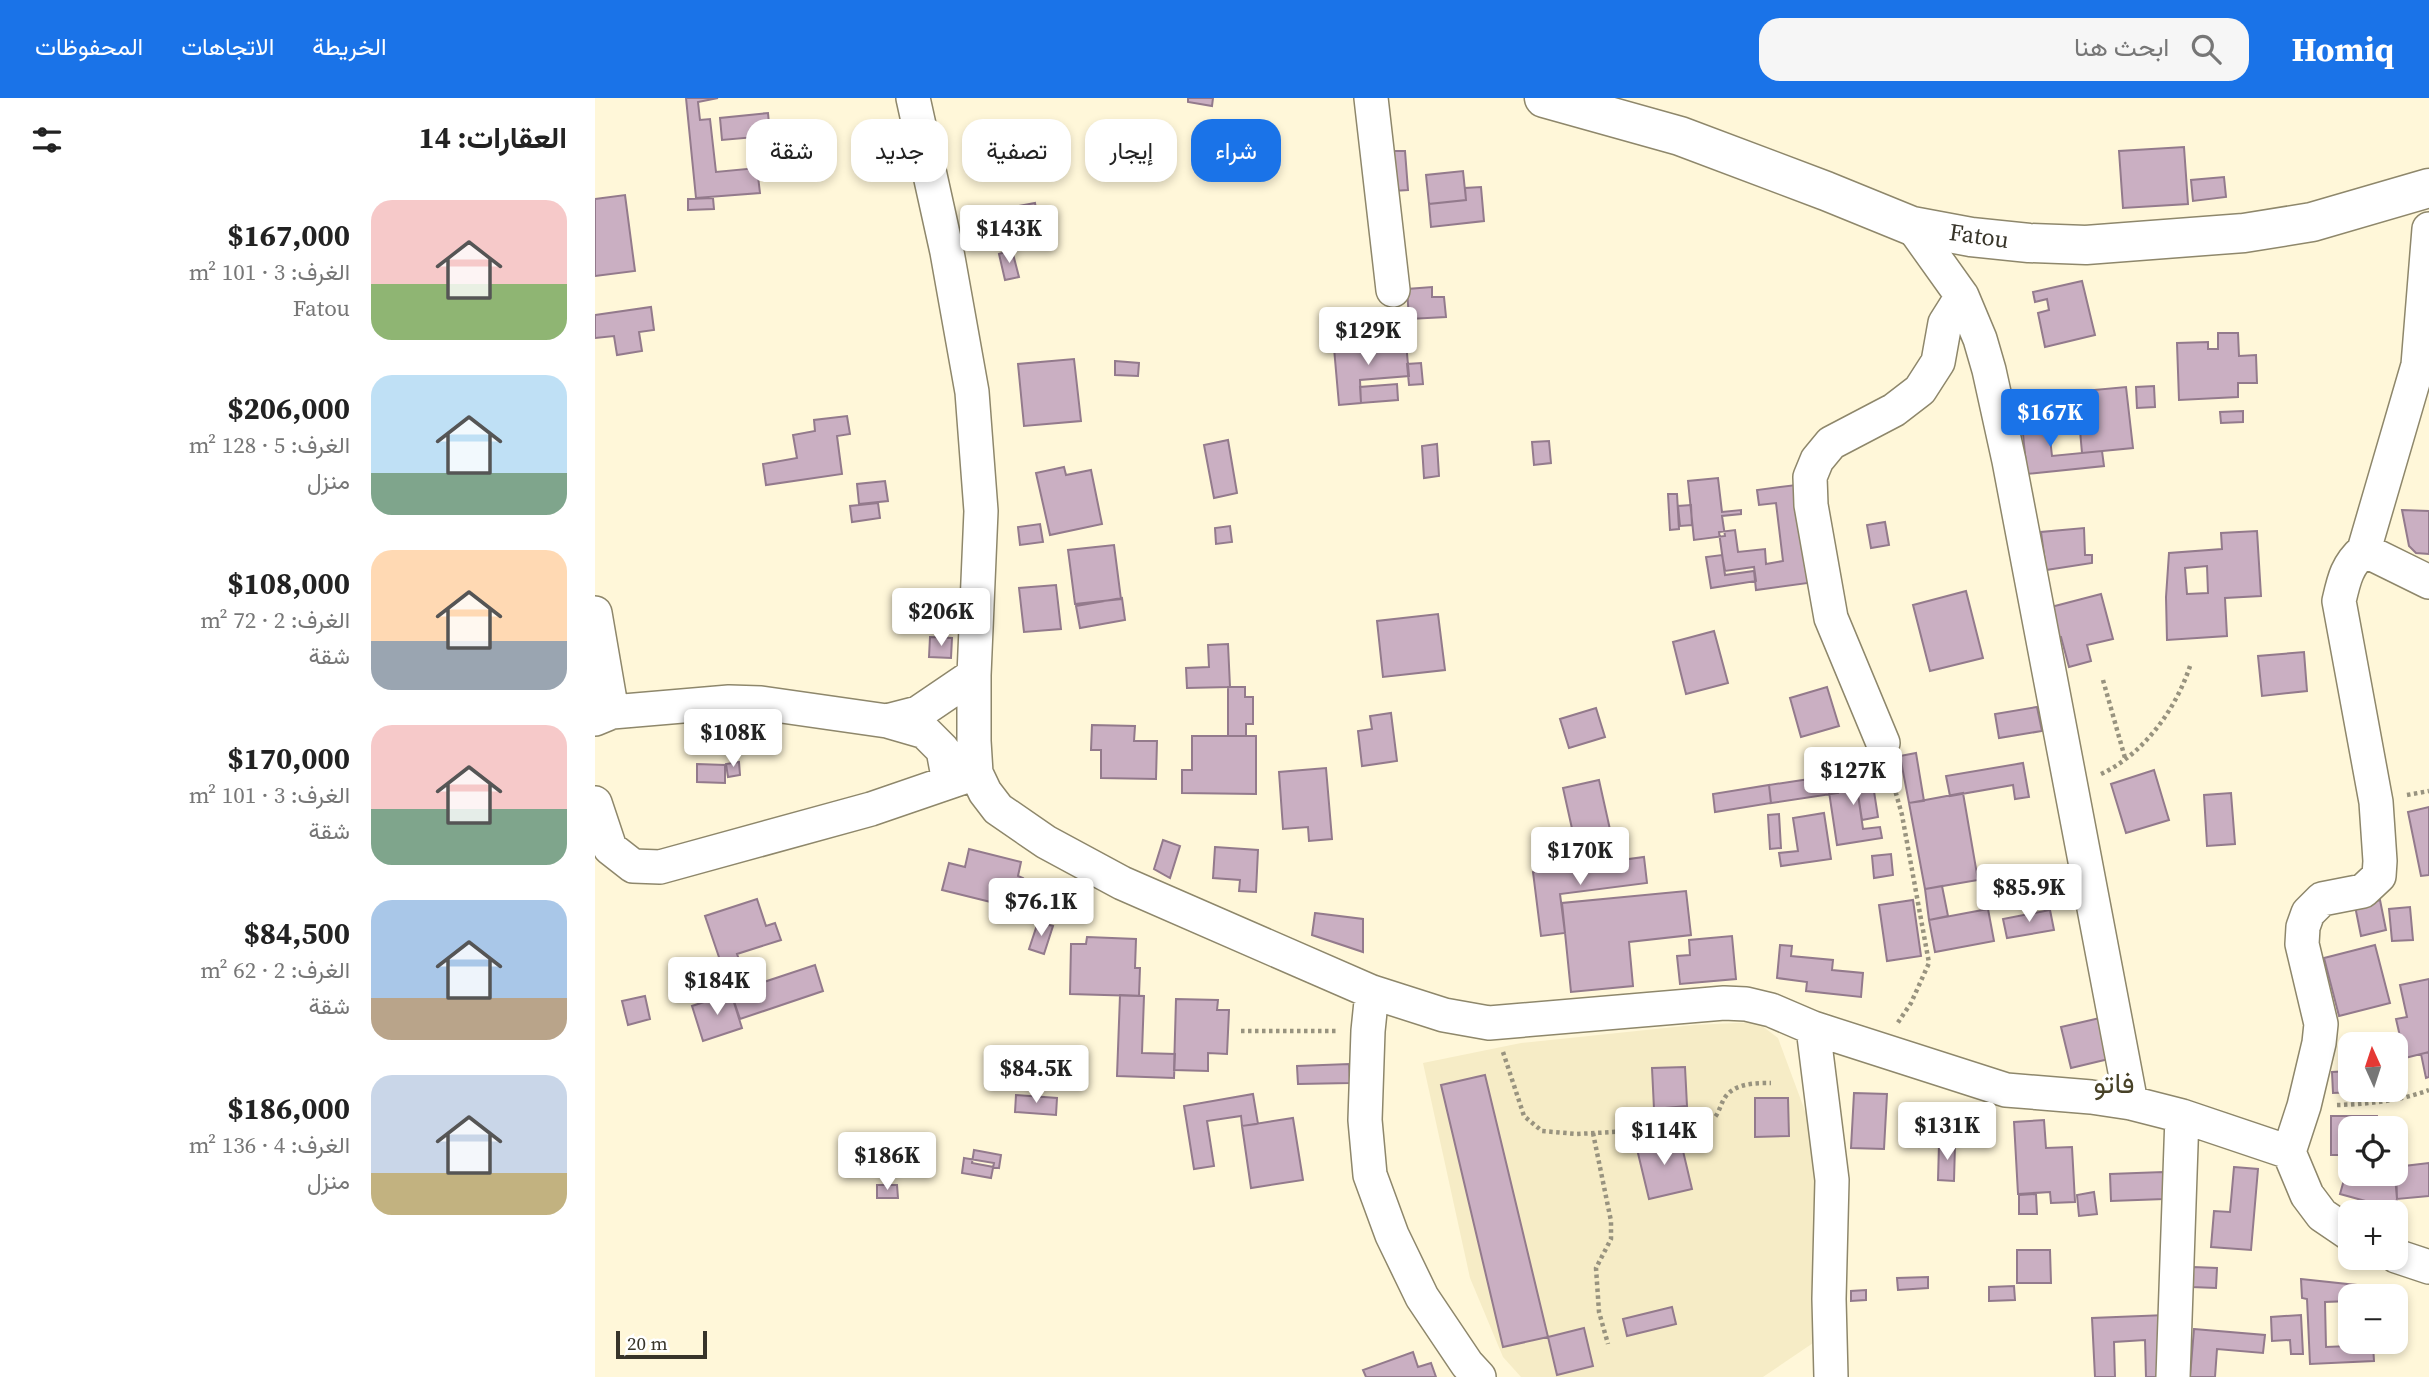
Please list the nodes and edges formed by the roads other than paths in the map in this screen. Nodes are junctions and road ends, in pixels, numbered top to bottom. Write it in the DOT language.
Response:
graph roads {
  1 [pos="913,98"];
  2 [pos="1371,98"];
  3 [pos="1544,98"];
  4 [pos="2429,188"];
  5 [pos="1912,226"];
  6 [pos="2429,229"];
  7 [pos="1393,290"];
  8 [pos="1962,296"];
  9 [pos="2424,366"];
  10 [pos="2364,550"];
  11 [pos="2429,582"];
  12 [pos="595,613"];
  13 [pos="974,674"];
  14 [pos="603,716"];
  15 [pos="887,721"];
  16 [pos="1883,743"];
  17 [pos="963,777"];
  18 [pos="595,803"];
  19 [pos="1372,992"];
  20 [pos="1813,1028"];
  21 [pos="2131,1103"];
  22 [pos="2182,1116"];
  23 [pos="2289,1153"];
  24 [pos="2338,1226"];
  25 [pos="2408,1260"];
  26 [pos="2429,1268"];
  27 [pos="1479,1377"];
  28 [pos="1831,1377"];
  29 [pos="2173,1377"];
  1 -- 13 [label="street"];
  2 -- 7 [label="street"];
  3 -- 5 [label="street, Fatou"];
  4 -- 5 [label="street, Fatou"];
  5 -- 8 [label="street"];
  6 -- 9 [label="street"];
  8 -- 16 [label="street"];
  8 -- 21 [label="street"];
  9 -- 10 [label="street"];
  10 -- 11 [label="street"];
  10 -- 23 [label="street"];
  12 -- 14 [label="street"];
  13 -- 15 [label="street"];
  13 -- 17 [label="street"];
  14 -- 15 [label="street"];
  15 -- 17 [label="street"];
  17 -- 18 [label="street"];
  17 -- 19 [label="street"];
  19 -- 20 [label="street"];
  19 -- 27 [label="street"];
  20 -- 21 [label="street"];
  20 -- 28 [label="street"];
  21 -- 22 [label="street"];
  22 -- 23 [label="street"];
  22 -- 29 [label="street"];
  23 -- 24 [label="street"];
  25 -- 26 [label="street"];
}
